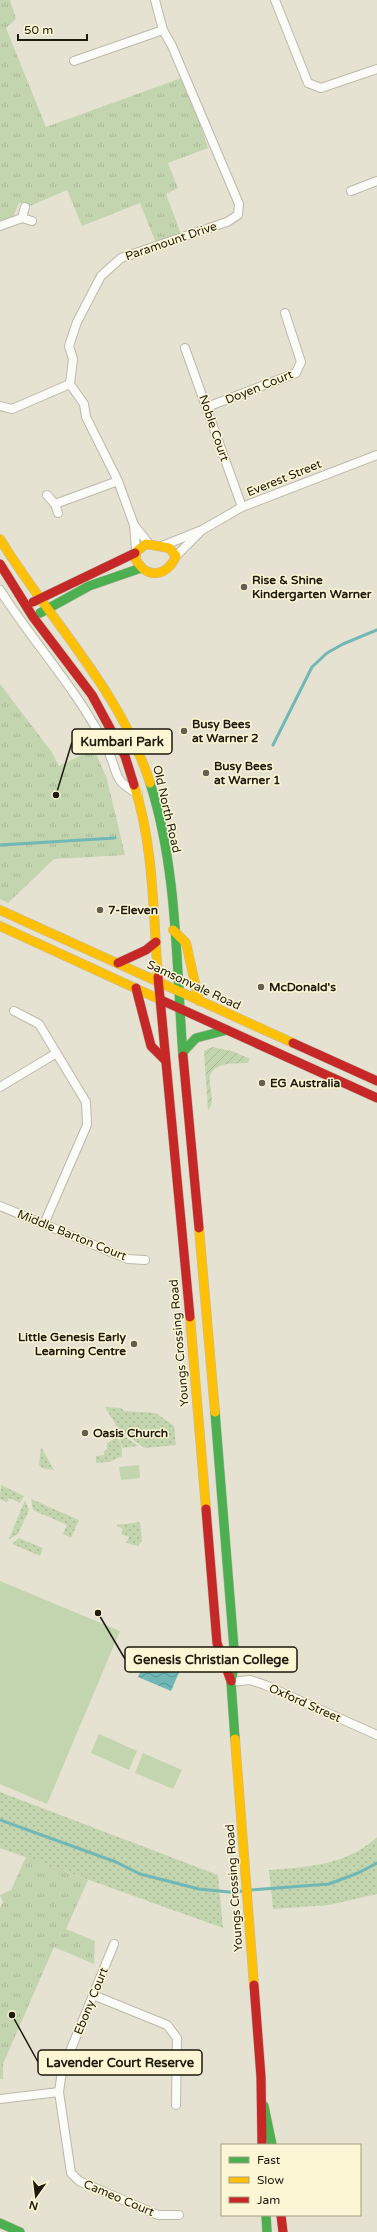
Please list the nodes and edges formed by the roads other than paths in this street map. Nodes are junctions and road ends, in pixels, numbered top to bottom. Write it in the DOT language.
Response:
graph roads {
  1 [pos="155,0"];
  2 [pos="276,0"];
  3 [pos="163,30"];
  4 [pos="74,61"];
  5 [pos="377,69"];
  6 [pos="377,181"];
  7 [pos="351,191"];
  8 [pos="25,207"];
  9 [pos="22,218"];
  10 [pos="32,221"];
  11 [pos="0,226"];
  12 [pos="285,313"];
  13 [pos="185,348"];
  14 [pos="70,384"];
  15 [pos="0,406"];
  16 [pos="207,407"];
  17 [pos="377,455"];
  18 [pos="118,482"];
  19 [pos="47,495"];
  20 [pos="55,504"];
  21 [pos="242,508"];
  22 [pos="58,513"];
  23 [pos="134,525"];
  24 [pos="202,530"];
  25 [pos="0,539"];
  26 [pos="148,544"];
  27 [pos="162,546"];
  28 [pos="136,551"];
  29 [pos="176,556"];
  30 [pos="0,564"];
  31 [pos="141,568"];
  32 [pos="0,590"];
  33 [pos="39,599"];
  34 [pos="26,606"];
  35 [pos="46,609"];
  36 [pos="33,617"];
  37 [pos="138,794"];
  38 [pos="0,910"];
  39 [pos="0,926"];
  40 [pos="173,930"];
  41 [pos="156,942"];
  42 [pos="118,963"];
  43 [pos="159,982"];
  44 [pos="136,988"];
  45 [pos="178,991"];
  46 [pos="161,999"];
  47 [pos="199,1001"];
  48 [pos="179,1008"];
  49 [pos="14,1010"];
  50 [pos="226,1030"];
  51 [pos="182,1052"];
  52 [pos="55,1054"];
  53 [pos="165,1060"];
  54 [pos="377,1081"];
  55 [pos="0,1087"];
  56 [pos="377,1098"];
  57 [pos="0,1206"];
  58 [pos="44,1224"];
  59 [pos="145,1260"];
  60 [pos="231,1682"];
  61 [pos="377,1735"];
  62 [pos="114,1944"];
  63 [pos="93,1995"];
  64 [pos="60,2092"];
  65 [pos="261,2092"];
  66 [pos="0,2099"];
  67 [pos="176,2105"];
  68 [pos="262,2144"];
  69 [pos="272,2144"];
  70 [pos="179,2215"];
  71 [pos="266,2216"];
  72 [pos="281,2216"];
  73 [pos="0,2222"];
  74 [pos="20,2232"];
  75 [pos="268,2232"];
  76 [pos="282,2232"];
  1 -- 3 [label="street, Paramount Drive"];
  2 -- 5 [label="street"];
  3 -- 4 [label="street"];
  3 -- 14 [label="street, Paramount Drive"];
  6 -- 7 [label="street"];
  8 -- 9 [label="street"];
  9 -- 10 [label="street"];
  9 -- 11 [label="street"];
  12 -- 16 [label="street, Doyen Court"];
  13 -- 16 [label="street, Noble Court"];
  14 -- 15 [label="street"];
  14 -- 18 [label="street"];
  16 -- 21 [label="street, Noble Court"];
  17 -- 21 [label="street, Everest Street"];
  18 -- 20 [label="street"];
  18 -- 23 [label="street"];
  19 -- 20 [label="street"];
  20 -- 22 [label="street"];
  21 -- 24 [label="street, Everest Street"];
  23 -- 26 [label="street"];
  23 -- 28 [label="street"];
  24 -- 27 [label="street, Everest Street"];
  24 -- 29 [label="street, Everest Street"];
  25 -- 33 [label="main road, Old North Road"];
  26 -- 27 [label="main road, Everest Street"];
  26 -- 28 [label="main road"];
  27 -- 29 [label="main road, Everest Street"];
  28 -- 31 [label="main road"];
  28 -- 33 [label="main road"];
  29 -- 31 [label="main road, Everest Street"];
  30 -- 34 [label="main road, Old North Road"];
  31 -- 35 [label="main road, Everest Street"];
  32 -- 37 [label="street, Old North Road"];
  33 -- 34 [label="main road"];
  33 -- 35 [label="main road, Old North Road"];
  34 -- 36 [label="main road, Old North Road"];
  35 -- 36 [label="main road, Everest Street"];
  35 -- 40 [label="main road, Old North Road"];
  36 -- 37 [label="main road, Old North Road"];
  37 -- 41 [label="main road, Old North Road"];
  38 -- 42 [label="main road, Samsonvale Road"];
  39 -- 44 [label="main road"];
  40 -- 45 [label="main road, Old North Road"];
  40 -- 47 [label="main road"];
  41 -- 42 [label="main road"];
  41 -- 43 [label="main road, Old North Road"];
  42 -- 43 [label="main road, Samsonvale Road"];
  43 -- 45 [label="main road, Samsonvale Road"];
  43 -- 46 [label="main road, Old North Road"];
  44 -- 46 [label="main road"];
  44 -- 53 [label="main road"];
  45 -- 47 [label="main road, Samsonvale Road"];
  45 -- 48 [label="main road, Old North Road"];
  46 -- 48 [label="main road"];
  46 -- 53 [label="main road, Youngs Crossing Road"];
  47 -- 54 [label="main road, Samsonvale Road"];
  48 -- 50 [label="main road"];
  48 -- 51 [label="main road, Youngs Crossing Road"];
  49 -- 52 [label="street"];
  50 -- 51 [label="main road"];
  50 -- 56 [label="main road"];
  51 -- 60 [label="main road, Youngs Crossing Road"];
  52 -- 55 [label="street"];
  52 -- 58 [label="street"];
  53 -- 60 [label="main road, Youngs Crossing Road"];
  57 -- 58 [label="street, Middle Barton Court"];
  58 -- 59 [label="street, Middle Barton Court"];
  60 -- 61 [label="street, Oxford Street"];
  60 -- 65 [label="main road, Youngs Crossing Road"];
  62 -- 63 [label="street, Ebony Court"];
  63 -- 64 [label="street, Ebony Court"];
  63 -- 67 [label="street"];
  64 -- 66 [label="street"];
  64 -- 70 [label="street, Cameo Court"];
  65 -- 68 [label="main road, Youngs Crossing Road"];
  65 -- 69 [label="main road, Youngs Crossing Road"];
  71 -- 75 [label="main road"];
  72 -- 76 [label="main road"];
  73 -- 74 [label="main road"];
}
